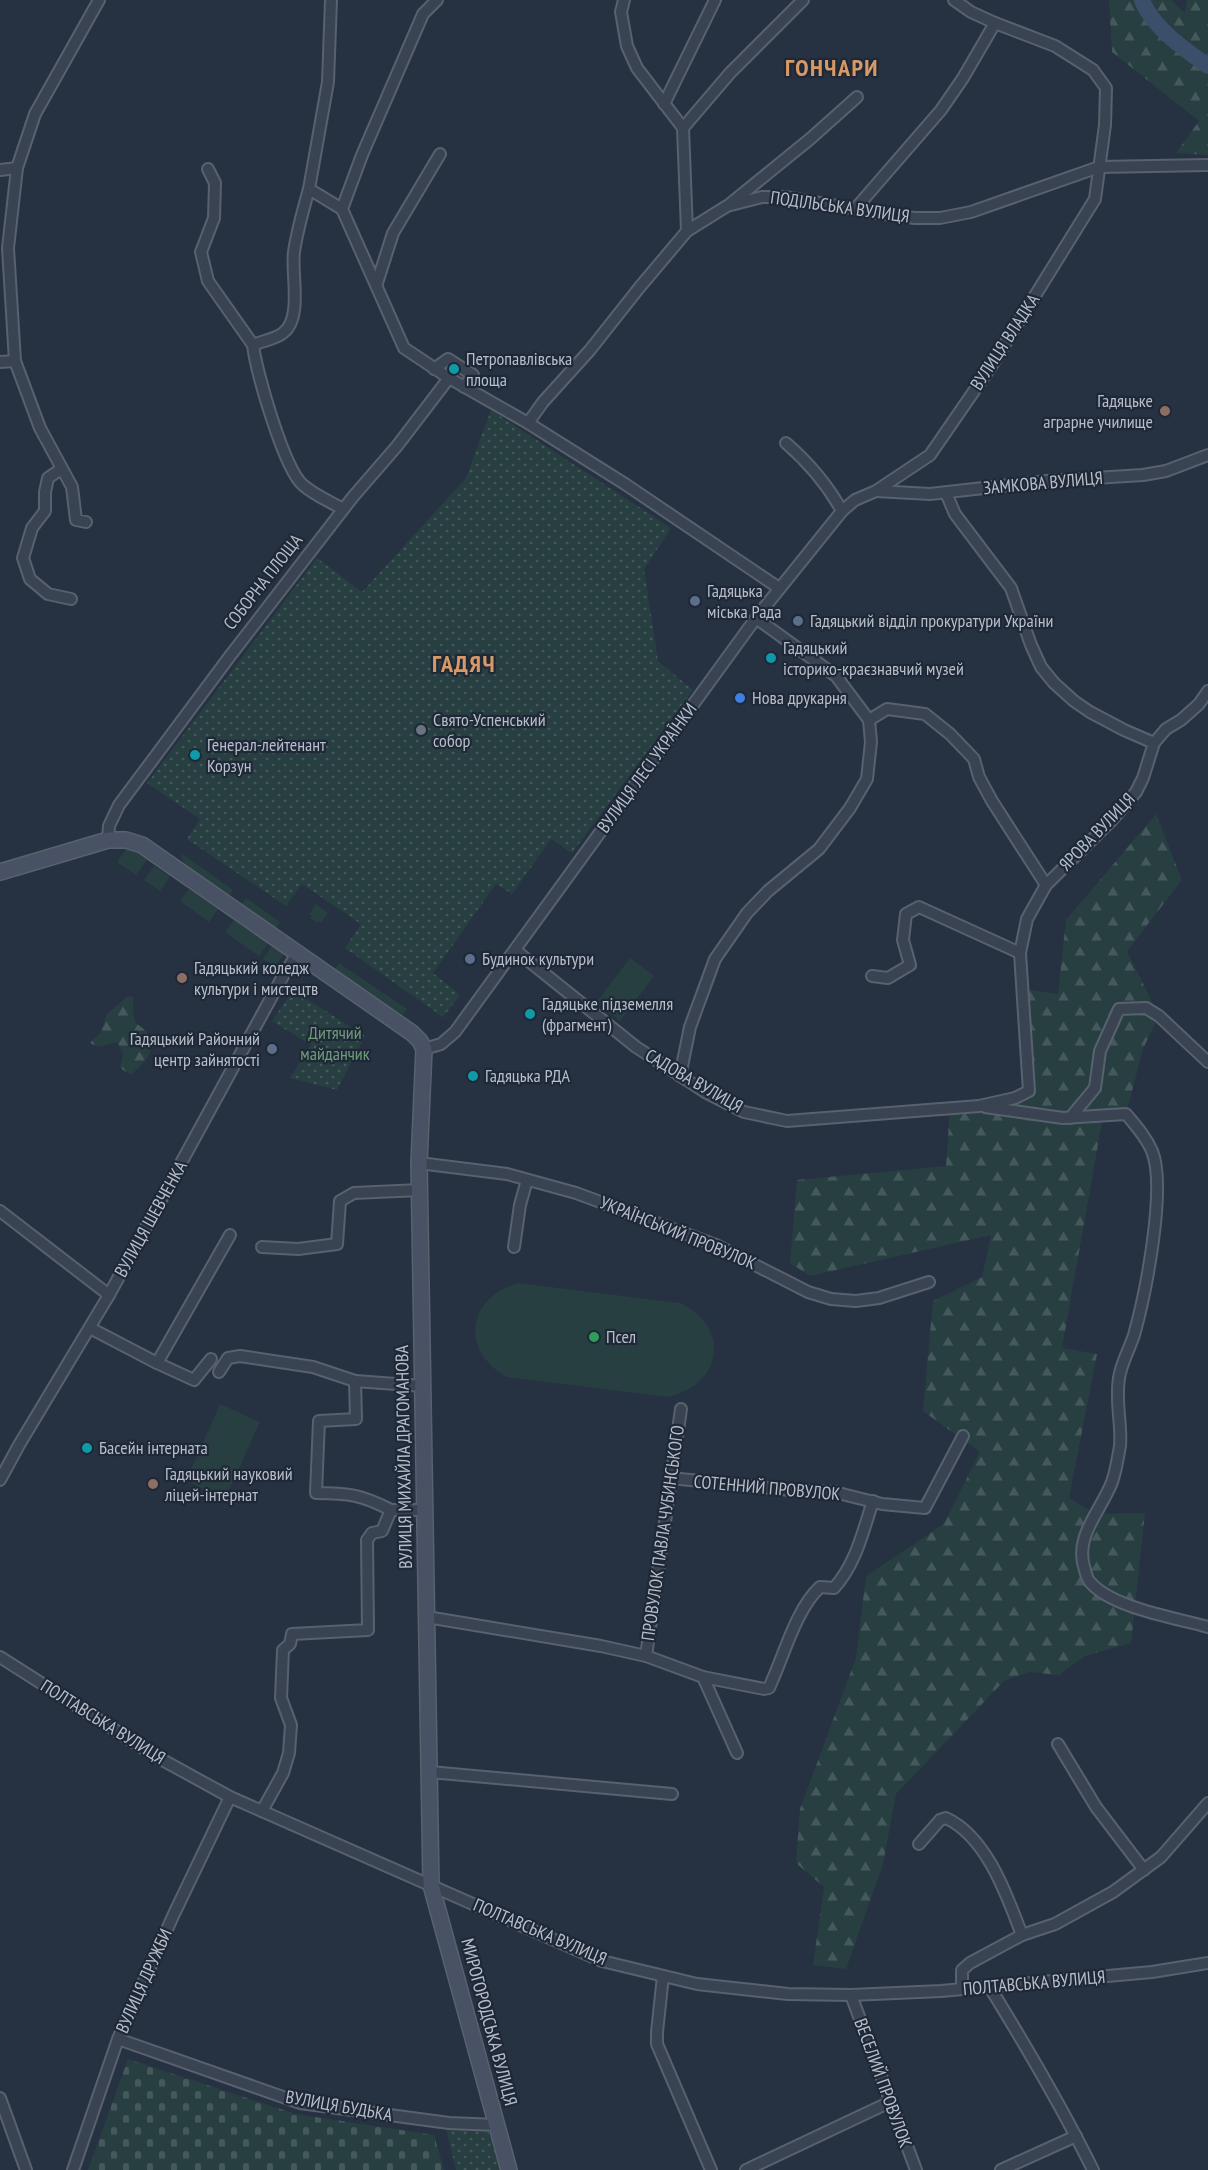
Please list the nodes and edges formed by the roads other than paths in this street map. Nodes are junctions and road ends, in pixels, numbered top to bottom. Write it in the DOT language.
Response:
graph roads {
  1 [pos="99,0"];
  2 [pos="331,0"];
  3 [pos="437,0"];
  4 [pos="624,0"];
  5 [pos="715,0"];
  6 [pos="803,0"];
  7 [pos="954,0"];
  8 [pos="995,23"];
  9 [pos="857,97"];
  10 [pos="664,104"];
  11 [pos="683,128"];
  12 [pos="440,154"];
  13 [pos="1208,165"];
  14 [pos="1099,167"];
  15 [pos="17,168"];
  16 [pos="208,169"];
  17 [pos="0,170"];
  18 [pos="309,189"];
  19 [pos="727,206"];
  20 [pos="856,208"];
  21 [pos="342,209"];
  22 [pos="687,231"];
  23 [pos="377,283"];
  24 [pos="253,345"];
  25 [pos="15,361"];
  26 [pos="0,362"];
  27 [pos="434,369"];
  28 [pos="449,378"];
  29 [pos="464,387"];
  30 [pos="528,423"];
  31 [pos="786,443"];
  32 [pos="1208,455"];
  33 [pos="61,469"];
  34 [pos="876,491"];
  35 [pos="946,493"];
  36 [pos="344,509"];
  37 [pos="842,510"];
  38 [pos="86,522"];
  39 [pos="779,588"];
  40 [pos="71,599"];
  41 [pos="756,618"];
  42 [pos="1208,691"];
  43 [pos="869,720"];
  44 [pos="1154,743"];
  45 [pos="108,840"];
  46 [pos="0,872"];
  47 [pos="1046,885"];
  48 [pos="515,950"];
  49 [pos="1020,953"];
  50 [pos="297,954"];
  51 [pos="872,976"];
  52 [pos="424,1049"];
  53 [pos="1208,1062"];
  54 [pos="680,1076"];
  55 [pos="1029,1091"];
  56 [pos="979,1106"];
  57 [pos="1070,1118"];
  58 [pos="419,1163"];
  59 [pos="528,1180"];
  60 [pos="420,1190"];
  61 [pos="0,1211"];
  62 [pos="230,1235"];
  63 [pos="262,1247"];
  64 [pos="514,1247"];
  65 [pos="929,1282"];
  66 [pos="109,1295"];
  67 [pos="90,1328"];
  68 [pos="211,1359"];
  69 [pos="157,1363"];
  70 [pos="219,1372"];
  71 [pos="355,1382"];
  72 [pos="423,1386"];
  73 [pos="681,1409"];
  74 [pos="963,1436"];
  75 [pos="670,1479"];
  76 [pos="0,1480"];
  77 [pos="873,1501"];
  78 [pos="391,1510"];
  79 [pos="425,1510"];
  80 [pos="427,1617"];
  81 [pos="1208,1627"];
  82 [pos="646,1656"];
  83 [pos="0,1657"];
  84 [pos="703,1677"];
  85 [pos="1058,1744"];
  86 [pos="737,1753"];
  87 [pos="430,1772"];
  88 [pos="672,1794"];
  89 [pos="230,1797"];
  90 [pos="1208,1803"];
  91 [pos="261,1811"];
  92 [pos="919,1844"];
  93 [pos="1144,1870"];
  94 [pos="431,1885"];
  95 [pos="1022,1935"];
  96 [pos="1208,1963"];
  97 [pos="663,1976"];
  98 [pos="989,1986"];
  99 [pos="962,1989"];
  100 [pos="850,1995"];
  101 [pos="118,2039"];
  102 [pos="0,2098"];
  103 [pos="890,2102"];
  104 [pos="497,2125"];
  105 [pos="1076,2136"];
  106 [pos="26,2170"];
  107 [pos="73,2170"];
  108 [pos="509,2170"];
  109 [pos="711,2170"];
  110 [pos="746,2170"];
  111 [pos="916,2170"];
  112 [pos="1001,2170"];
  113 [pos="1093,2170"];
  1 -- 15 [label="street"];
  2 -- 18 [label="street"];
  3 -- 21 [label="street"];
  4 -- 10 [label="street"];
  5 -- 10 [label="street"];
  6 -- 11 [label="street"];
  7 -- 8 [label="street, ВУЛИЦЯ ВЛАДКА"];
  8 -- 14 [label="street, ВУЛИЦЯ ВЛАДКА"];
  8 -- 20 [label="street"];
  9 -- 19 [label="street"];
  10 -- 11 [label="street"];
  11 -- 22 [label="street"];
  12 -- 23 [label="street"];
  13 -- 14 [label="street, ПОДІЛЬСЬКА ВУЛИЦЯ"];
  14 -- 20 [label="street, ПОДІЛЬСЬКА ВУЛИЦЯ"];
  14 -- 34 [label="street, ВУЛИЦЯ ВЛАДКА"];
  15 -- 17 [label="street"];
  15 -- 25 [label="street"];
  16 -- 24 [label="street"];
  18 -- 21 [label="street"];
  18 -- 24 [label="street"];
  19 -- 20 [label="street, ПОДІЛЬСЬКА ВУЛИЦЯ"];
  19 -- 22 [label="street, ПОДІЛЬСЬКА ВУЛИЦЯ"];
  21 -- 23 [label="street"];
  22 -- 30 [label="street, ПОДІЛЬСЬКА ВУЛИЦЯ"];
  23 -- 27 [label="street"];
  24 -- 36 [label="street"];
  25 -- 26 [label="street"];
  25 -- 33 [label="street"];
  27 -- 28 [label="street"];
  27 -- 29 [label="street"];
  28 -- 29 [label="street"];
  28 -- 36 [label="street, СОБОРНА ПЛОЩА"];
  29 -- 30 [label="street"];
  30 -- 39 [label="street"];
  31 -- 37 [label="street"];
  32 -- 35 [label="street, ЗАМКОВА ВУЛИЦЯ"];
  33 -- 38 [label="street"];
  33 -- 40 [label="street"];
  34 -- 35 [label="street, ЗАМКОВА ВУЛИЦЯ"];
  34 -- 37 [label="street, ВУЛИЦЯ ЛЕСІ УКРАЇНКИ"];
  35 -- 44 [label="street"];
  36 -- 45 [label="street, СОБОРНА ПЛОЩА"];
  37 -- 39 [label="street, ВУЛИЦЯ ЛЕСІ УКРАЇНКИ"];
  39 -- 41 [label="street, ВУЛИЦЯ ЛЕСІ УКРАЇНКИ"];
  41 -- 43 [label="street"];
  41 -- 48 [label="street, ВУЛИЦЯ ЛЕСІ УКРАЇНКИ"];
  42 -- 44 [label="street"];
  43 -- 47 [label="street"];
  43 -- 54 [label="street"];
  44 -- 47 [label="street, ЯРОВА ВУЛИЦЯ"];
  45 -- 46 [label="street"];
  45 -- 50 [label="street"];
  47 -- 49 [label="street, ЯРОВА ВУЛИЦЯ"];
  48 -- 52 [label="street, ВУЛИЦЯ ЛЕСІ УКРАЇНКИ"];
  48 -- 54 [label="street, САДОВА ВУЛИЦЯ"];
  49 -- 51 [label="street"];
  49 -- 55 [label="street, ЯРОВА ВУЛИЦЯ"];
  50 -- 52 [label="street"];
  50 -- 66 [label="street, ВУЛИЦЯ ШЕВЧЕНКА"];
  52 -- 58 [label="street, ВУЛИЦЯ МИХАЙЛА ДРАГОМАНОВА"];
  53 -- 57 [label="street"];
  54 -- 56 [label="street, САДОВА ВУЛИЦЯ"];
  55 -- 56 [label="street, САДОВА ВУЛИЦЯ"];
  56 -- 57 [label="street, САДОВА ВУЛИЦЯ"];
  57 -- 81 [label="street, САДОВА ВУЛИЦЯ"];
  58 -- 59 [label="street, УКРАЇНСЬКИЙ ПРОВУЛОК"];
  58 -- 60 [label="street, ВУЛИЦЯ МИХАЙЛА ДРАГОМАНОВА"];
  59 -- 64 [label="street"];
  59 -- 65 [label="street, УКРАЇНСЬКИЙ ПРОВУЛОК"];
  60 -- 63 [label="street"];
  60 -- 72 [label="street, ВУЛИЦЯ МИХАЙЛА ДРАГОМАНОВА"];
  61 -- 66 [label="street"];
  62 -- 69 [label="street"];
  66 -- 67 [label="street, ВУЛИЦЯ ШЕВЧЕНКА"];
  67 -- 69 [label="street"];
  67 -- 76 [label="street, ВУЛИЦЯ ШЕВЧЕНКА"];
  68 -- 69 [label="street"];
  70 -- 71 [label="street"];
  71 -- 72 [label="street"];
  71 -- 78 [label="street"];
  72 -- 79 [label="street, ВУЛИЦЯ МИХАЙЛА ДРАГОМАНОВА"];
  73 -- 75 [label="street, ПРОВУЛОК ПАВЛА ЧУБИНСЬКОГО"];
  74 -- 77 [label="street, СОТЕННИЙ ПРОВУЛОК"];
  75 -- 77 [label="street, СОТЕННИЙ ПРОВУЛОК"];
  75 -- 82 [label="street, ПРОВУЛОК ПАВЛА ЧУБИНСЬКОГО"];
  77 -- 84 [label="street"];
  78 -- 79 [label="street"];
  78 -- 91 [label="street"];
  79 -- 80 [label="street, ВУЛИЦЯ МИХАЙЛА ДРАГОМАНОВА"];
  80 -- 82 [label="street"];
  80 -- 87 [label="street, ВУЛИЦЯ МИХАЙЛА ДРАГОМАНОВА"];
  82 -- 84 [label="street"];
  83 -- 89 [label="street, ПОЛТАВСЬКА ВУЛИЦЯ"];
  84 -- 86 [label="street"];
  85 -- 93 [label="street"];
  87 -- 88 [label="street"];
  87 -- 94 [label="street, ВУЛИЦЯ МИХАЙЛА ДРАГОМАНОВА"];
  89 -- 91 [label="street, ПОЛТАВСЬКА ВУЛИЦЯ"];
  89 -- 101 [label="street, ВУЛИЦЯ ДРУЖБИ"];
  90 -- 93 [label="street"];
  91 -- 94 [label="street, ПОЛТАВСЬКА ВУЛИЦЯ"];
  92 -- 95 [label="street"];
  93 -- 95 [label="street"];
  94 -- 97 [label="street, ПОЛТАВСЬКА ВУЛИЦЯ"];
  94 -- 104 [label="street, МИРОГОРОДСЬКА ВУЛИЦЯ"];
  95 -- 99 [label="street"];
  96 -- 98 [label="street, ПОЛТАВСЬКА ВУЛИЦЯ"];
  97 -- 100 [label="street, ПОЛТАВСЬКА ВУЛИЦЯ"];
  97 -- 109 [label="street"];
  98 -- 99 [label="street, ПОЛТАВСЬКА ВУЛИЦЯ"];
  98 -- 105 [label="street"];
  99 -- 100 [label="street, ПОЛТАВСЬКА ВУЛИЦЯ"];
  100 -- 103 [label="street, ВЕСЕЛИЙ ПРОВУЛОК"];
  101 -- 104 [label="street, ВУЛИЦЯ БУДЬКА"];
  101 -- 107 [label="street, ВУЛИЦЯ ДРУЖБИ"];
  102 -- 106 [label="street"];
  103 -- 110 [label="street"];
  103 -- 111 [label="street, ВЕСЕЛИЙ ПРОВУЛОК"];
  104 -- 108 [label="street, МИРОГОРОДСЬКА ВУЛИЦЯ"];
  105 -- 112 [label="street"];
  105 -- 113 [label="street"];
}
